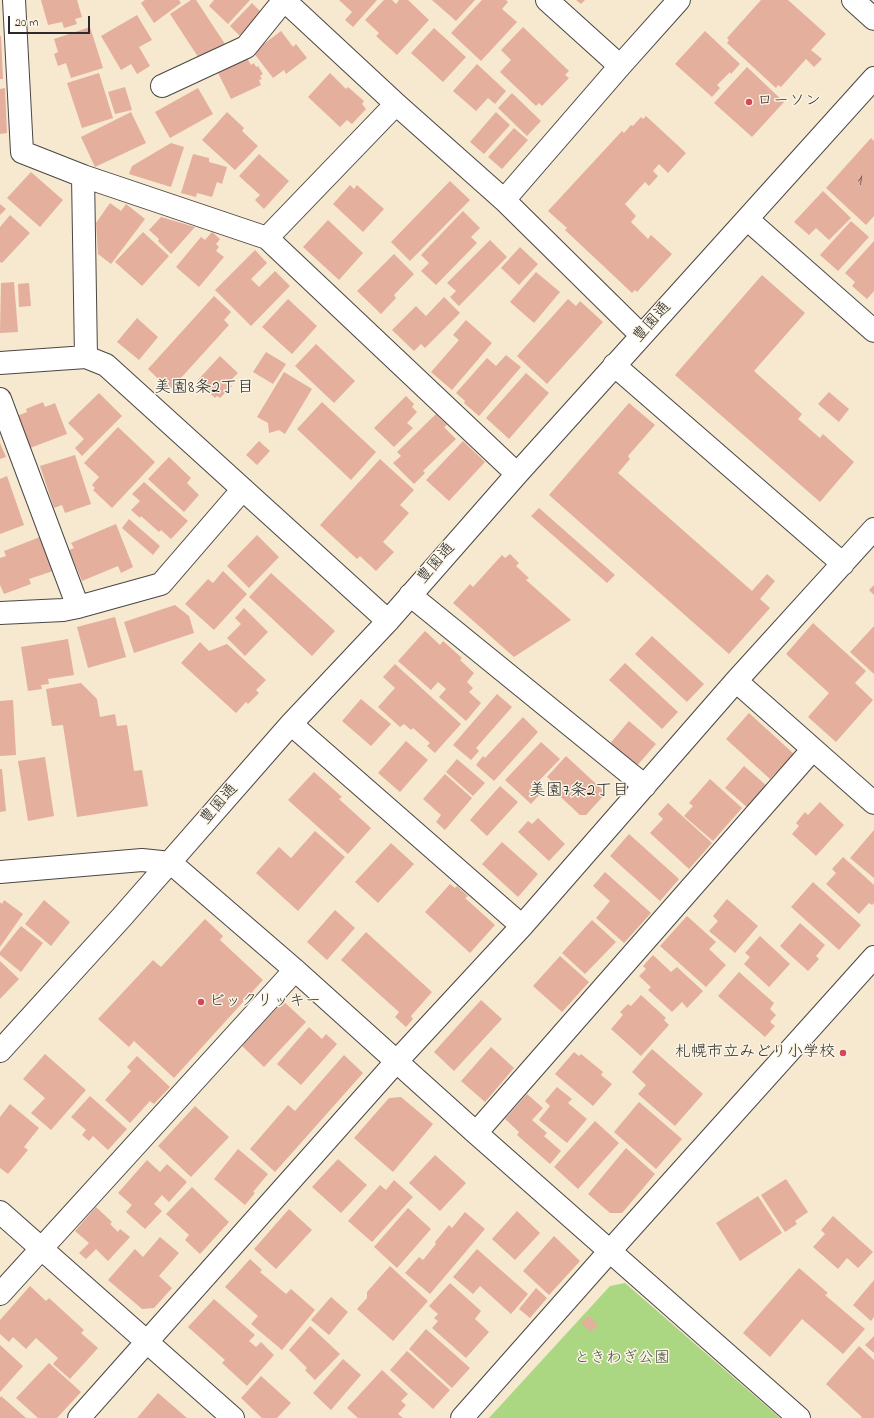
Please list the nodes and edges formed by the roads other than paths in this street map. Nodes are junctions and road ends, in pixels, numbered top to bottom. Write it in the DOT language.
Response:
graph roads {
  1 [pos="14,0"];
  2 [pos="284,0"];
  3 [pos="547,0"];
  4 [pos="679,0"];
  5 [pos="853,0"];
  6 [pos="874,19"];
  7 [pos="620,66"];
  8 [pos="874,78"];
  9 [pos="162,86"];
  10 [pos="396,104"];
  11 [pos="83,176"];
  12 [pos="504,200"];
  13 [pos="747,219"];
  14 [pos="266,238"];
  15 [pos="874,331"];
  16 [pos="641,335"];
  17 [pos="86,357"];
  18 [pos="0,363"];
  19 [pos="614,365"];
  20 [pos="0,399"];
  21 [pos="516,474"];
  22 [pos="243,490"];
  23 [pos="874,529"];
  24 [pos="843,564"];
  25 [pos="410,595"];
  26 [pos="78,607"];
  27 [pos="0,613"];
  28 [pos="388,621"];
  29 [pos="736,681"];
  30 [pos="291,724"];
  31 [pos="813,749"];
  32 [pos="645,786"];
  33 [pos="874,802"];
  34 [pos="171,862"];
  35 [pos="0,872"];
  36 [pos="522,926"];
  37 [pos="874,956"];
  38 [pos="296,970"];
  39 [pos="0,1051"];
  40 [pos="396,1062"];
  41 [pos="476,1133"];
  42 [pos="0,1212"];
  43 [pos="40,1248"];
  44 [pos="609,1252"];
  45 [pos="0,1294"];
  46 [pos="147,1342"];
  47 [pos="80,1418"];
  48 [pos="233,1418"];
  49 [pos="462,1418"];
  50 [pos="799,1418"];
  1 -- 11 [label="street"];
  2 -- 9 [label="street"];
  2 -- 10 [label="street"];
  3 -- 7 [label="street"];
  4 -- 7 [label="street"];
  5 -- 6 [label="street"];
  7 -- 12 [label="street"];
  8 -- 13 [label="street, 豊園通"];
  10 -- 12 [label="street"];
  10 -- 14 [label="street"];
  11 -- 14 [label="street"];
  11 -- 17 [label="street"];
  12 -- 16 [label="street"];
  13 -- 15 [label="street"];
  13 -- 16 [label="street, 豊園通"];
  14 -- 21 [label="street"];
  16 -- 19 [label="street, 豊園通"];
  17 -- 18 [label="street"];
  17 -- 22 [label="street"];
  19 -- 21 [label="street, 豊園通"];
  19 -- 24 [label="street"];
  20 -- 26 [label="street"];
  21 -- 25 [label="street, 豊園通"];
  22 -- 26 [label="street"];
  22 -- 28 [label="street"];
  23 -- 24 [label="street"];
  24 -- 29 [label="street"];
  25 -- 28 [label="street, 豊園通"];
  25 -- 32 [label="street"];
  26 -- 27 [label="street"];
  28 -- 30 [label="street, 豊園通"];
  29 -- 31 [label="street"];
  29 -- 32 [label="street"];
  30 -- 34 [label="street, 豊園通"];
  30 -- 36 [label="street"];
  31 -- 33 [label="street"];
  31 -- 41 [label="street"];
  32 -- 36 [label="street"];
  34 -- 35 [label="street"];
  34 -- 38 [label="street"];
  34 -- 39 [label="street, 豊園通"];
  36 -- 40 [label="street"];
  37 -- 44 [label="street"];
  38 -- 40 [label="street"];
  38 -- 43 [label="street"];
  40 -- 41 [label="street"];
  40 -- 46 [label="street"];
  41 -- 44 [label="street"];
  42 -- 43 [label="street"];
  43 -- 45 [label="street"];
  43 -- 46 [label="street"];
  44 -- 49 [label="street"];
  44 -- 50 [label="street"];
  46 -- 47 [label="street"];
  46 -- 48 [label="street"];
}
